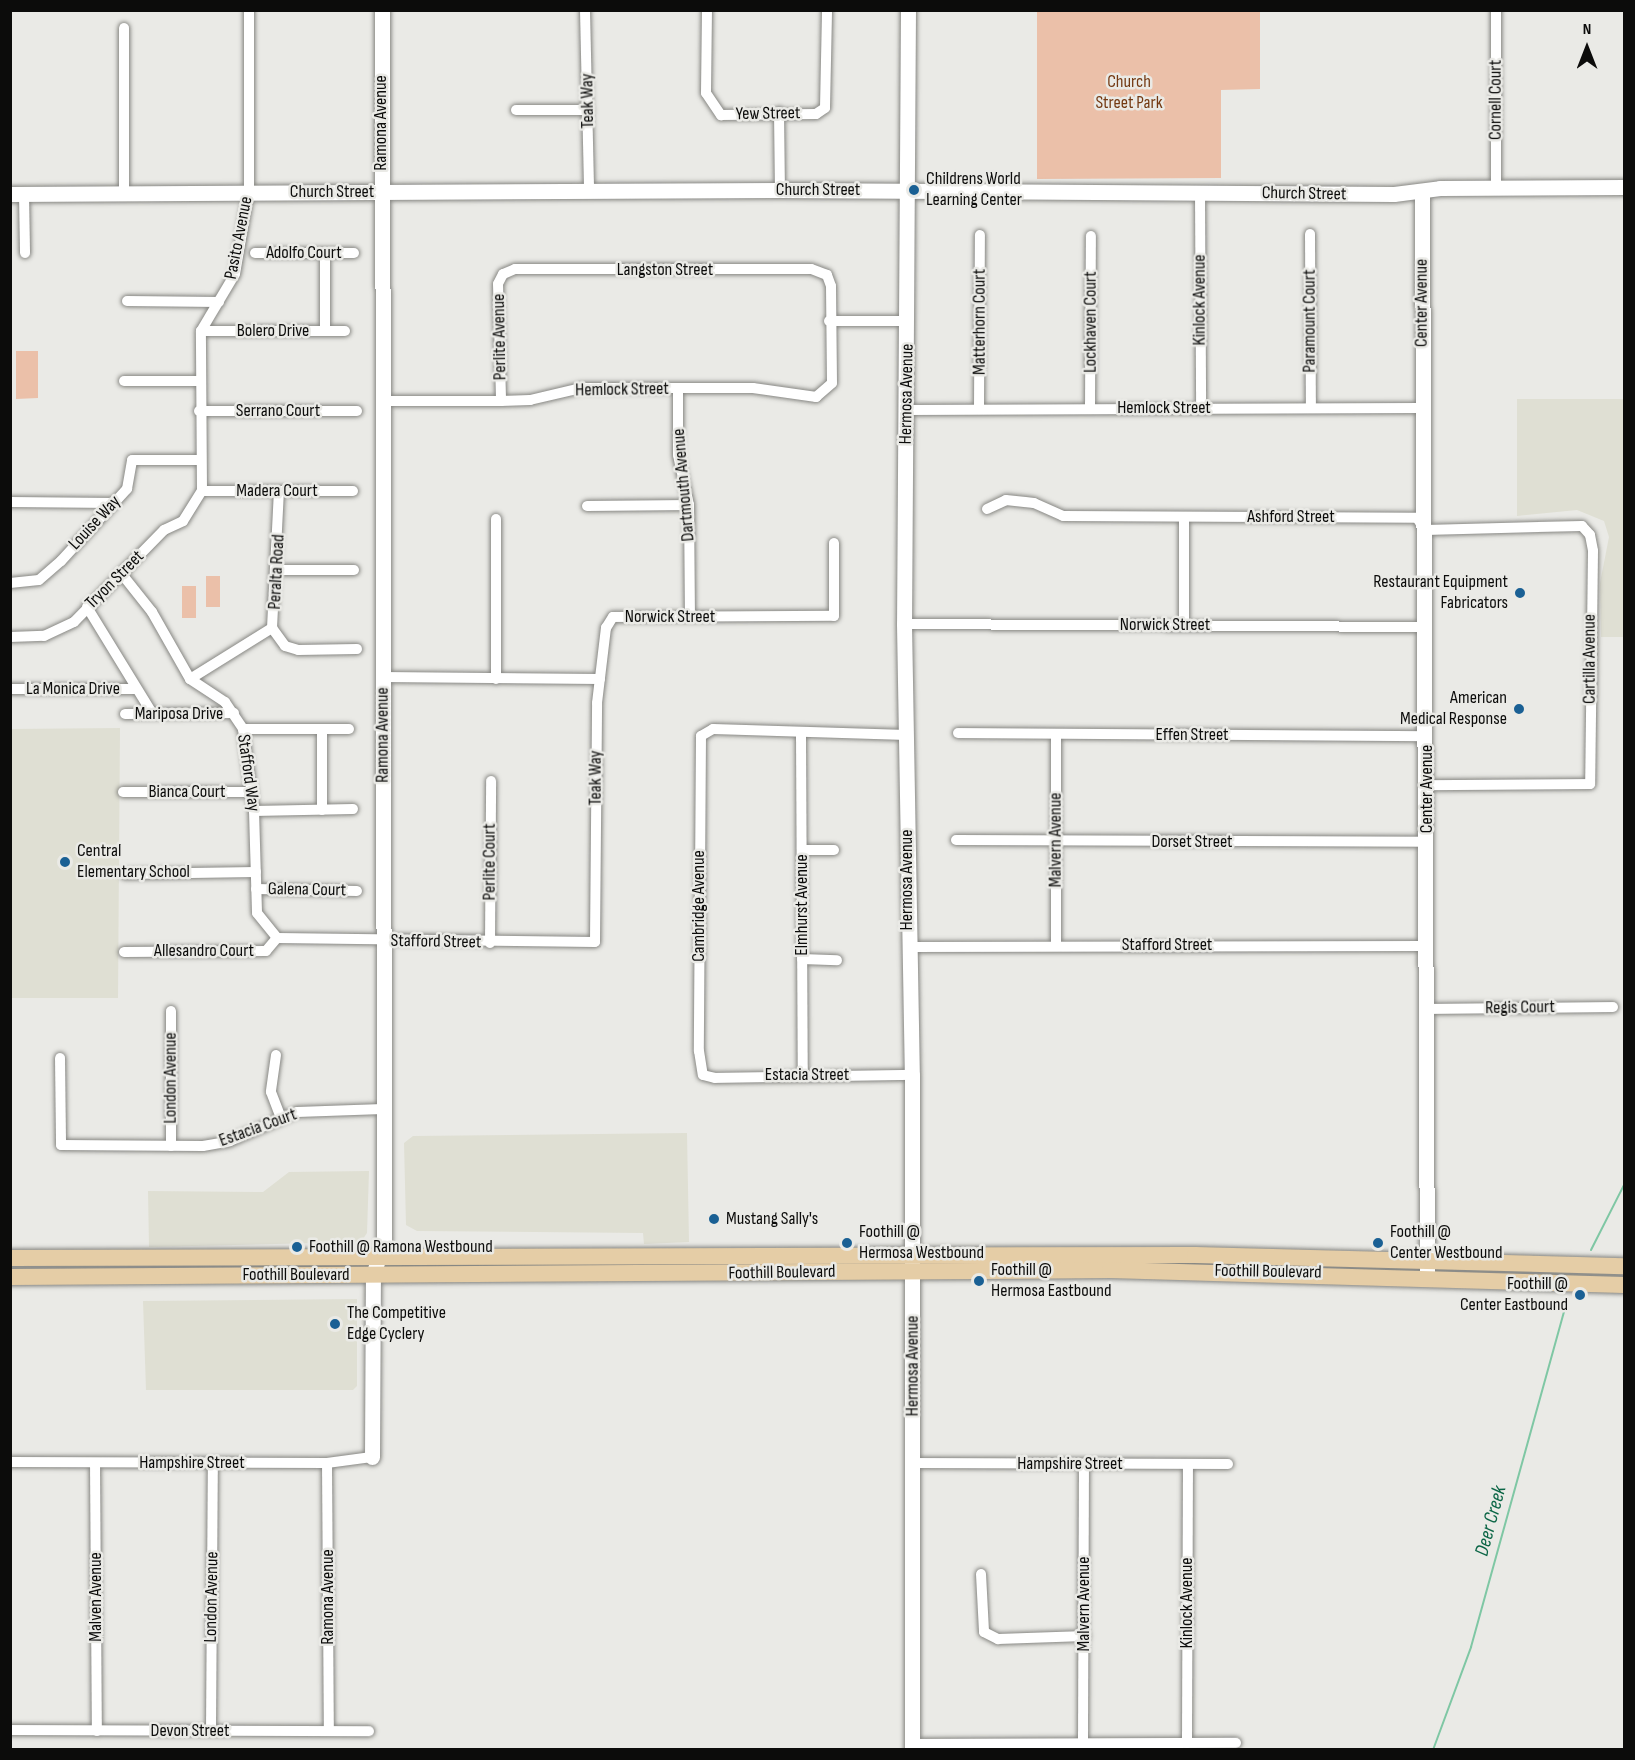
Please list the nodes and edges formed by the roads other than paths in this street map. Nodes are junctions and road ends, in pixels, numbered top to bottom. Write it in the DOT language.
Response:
graph roads {
  1 [pos="249,10"];
  2 [pos="382,10"];
  3 [pos="585,10"];
  4 [pos="707,10"];
  5 [pos="827,10"];
  6 [pos="908,10"];
  7 [pos="1496,10"];
  8 [pos="124,28"];
  9 [pos="516,110"];
  10 [pos="588,110"];
  11 [pos="779,112"];
  12 [pos="1624,187"];
  13 [pos="1496,189"];
  14 [pos="780,190"];
  15 [pos="908,190"];
  16 [pos="249,191"];
  17 [pos="124,192"];
  18 [pos="381,192"];
  19 [pos="589,192"];
  20 [pos="1200,193"];
  21 [pos="17,194"];
  22 [pos="1422,194"];
  23 [pos="1310,234"];
  24 [pos="980,235"];
  25 [pos="1091,236"];
  26 [pos="25,253"];
  27 [pos="255,253"];
  28 [pos="325,253"];
  29 [pos="354,253"];
  30 [pos="503,274"];
  31 [pos="127,302"];
  32 [pos="219,302"];
  33 [pos="829,321"];
  34 [pos="908,321"];
  35 [pos="201,331"];
  36 [pos="325,331"];
  37 [pos="345,331"];
  38 [pos="124,381"];
  39 [pos="200,381"];
  40 [pos="678,389"];
  41 [pos="382,401"];
  42 [pos="501,401"];
  43 [pos="1201,408"];
  44 [pos="1311,408"];
  45 [pos="1422,408"];
  46 [pos="979,409"];
  47 [pos="1090,409"];
  48 [pos="906,410"];
  49 [pos="199,411"];
  50 [pos="357,411"];
  51 [pos="201,460"];
  52 [pos="353,490"];
  53 [pos="202,491"];
  54 [pos="279,491"];
  55 [pos="10,502"];
  56 [pos="114,502"];
  57 [pos="587,506"];
  58 [pos="689,506"];
  59 [pos="987,509"];
  60 [pos="1184,517"];
  61 [pos="496,519"];
  62 [pos="1425,530"];
  63 [pos="1590,535"];
  64 [pos="834,543"];
  65 [pos="277,570"];
  66 [pos="354,570"];
  67 [pos="121,573"];
  68 [pos="10,583"];
  69 [pos="87,607"];
  70 [pos="690,616"];
  71 [pos="613,617"];
  72 [pos="904,624"];
  73 [pos="1184,626"];
  74 [pos="1426,627"];
  75 [pos="272,628"];
  76 [pos="10,637"];
  77 [pos="357,649"];
  78 [pos="382,677"];
  79 [pos="190,678"];
  80 [pos="496,678"];
  81 [pos="600,679"];
  82 [pos="10,690"];
  83 [pos="136,690"];
  84 [pos="152,713"];
  85 [pos="234,713"];
  86 [pos="125,714"];
  87 [pos="243,729"];
  88 [pos="349,729"];
  89 [pos="322,730"];
  90 [pos="958,733"];
  91 [pos="1056,734"];
  92 [pos="801,735"];
  93 [pos="907,735"];
  94 [pos="1426,736"];
  95 [pos="491,782"];
  96 [pos="1427,785"];
  97 [pos="123,792"];
  98 [pos="252,792"];
  99 [pos="353,809"];
  100 [pos="254,810"];
  101 [pos="322,810"];
  102 [pos="956,840"];
  103 [pos="1056,842"];
  104 [pos="1427,842"];
  105 [pos="802,850"];
  106 [pos="834,850"];
  107 [pos="256,872"];
  108 [pos="125,874"];
  109 [pos="256,890"];
  110 [pos="357,891"];
  111 [pos="277,938"];
  112 [pos="384,942"];
  113 [pos="595,942"];
  114 [pos="490,943"];
  115 [pos="1056,945"];
  116 [pos="1427,946"];
  117 [pos="908,947"];
  118 [pos="124,952"];
  119 [pos="802,959"];
  120 [pos="837,960"];
  121 [pos="1612,1007"];
  122 [pos="1428,1010"];
  123 [pos="171,1011"];
  124 [pos="276,1055"];
  125 [pos="60,1058"];
  126 [pos="703,1074"];
  127 [pos="803,1075"];
  128 [pos="912,1075"];
  129 [pos="383,1109"];
  130 [pos="281,1118"];
  131 [pos="171,1146"];
  132 [pos="10,1258"];
  133 [pos="912,1264"];
  134 [pos="1624,1266"];
  135 [pos="375,1267"];
  136 [pos="1426,1268"];
  137 [pos="10,1277"];
  138 [pos="1624,1285"];
  139 [pos="372,1457"];
  140 [pos="10,1462"];
  141 [pos="95,1463"];
  142 [pos="213,1463"];
  143 [pos="327,1463"];
  144 [pos="913,1463"];
  145 [pos="1084,1464"];
  146 [pos="1188,1464"];
  147 [pos="1228,1464"];
  148 [pos="981,1575"];
  149 [pos="1085,1636"];
  150 [pos="10,1730"];
  151 [pos="97,1731"];
  152 [pos="211,1731"];
  153 [pos="329,1731"];
  154 [pos="369,1731"];
  155 [pos="1083,1743"];
  156 [pos="1187,1743"];
  157 [pos="1236,1743"];
  158 [pos="912,1747"];
  1 -- 16 [label="street, Pasito Avenue"];
  2 -- 18 [label="street, Ramona Avenue"];
  3 -- 10 [label="street, Teak Way"];
  4 -- 11 [label="street, Yew Street"];
  5 -- 11 [label="street, Yew Street"];
  6 -- 15 [label="street, Hermosa Avenue"];
  7 -- 13 [label="street, Cornell Court"];
  8 -- 17 [label="street"];
  9 -- 10 [label="street"];
  10 -- 19 [label="street, Teak Way"];
  11 -- 14 [label="street"];
  12 -- 13 [label="street, Church Street"];
  13 -- 22 [label="street, Church Street"];
  14 -- 15 [label="street, Church Street"];
  14 -- 19 [label="street, Church Street"];
  15 -- 20 [label="street, Church Street"];
  15 -- 34 [label="street, Hermosa Avenue"];
  16 -- 17 [label="street, Church Street"];
  16 -- 18 [label="street, Church Street"];
  16 -- 32 [label="street, Pasito Avenue"];
  17 -- 21 [label="street, Church Street"];
  18 -- 19 [label="street, Church Street"];
  18 -- 41 [label="street, Ramona Avenue"];
  20 -- 22 [label="street, Church Street"];
  20 -- 43 [label="street, Kinlock Avenue"];
  21 -- 26 [label="street"];
  22 -- 45 [label="street, Center Avenue"];
  23 -- 44 [label="street, Paramount Court"];
  24 -- 46 [label="street, Matterhorn Court"];
  25 -- 47 [label="street, Lockhaven Court"];
  27 -- 28 [label="street, Adolfo Court"];
  28 -- 29 [label="street, Adolfo Court"];
  28 -- 36 [label="street"];
  30 -- 33 [label="street, Langston Street"];
  30 -- 42 [label="street, Perlite Avenue"];
  31 -- 32 [label="street"];
  32 -- 35 [label="street, Pasito Avenue"];
  33 -- 34 [label="street"];
  33 -- 40 [label="street, Hemlock Street"];
  34 -- 48 [label="street, Hermosa Avenue"];
  35 -- 36 [label="street, Bolero Drive"];
  35 -- 39 [label="street"];
  36 -- 37 [label="street, Bolero Drive"];
  38 -- 39 [label="street"];
  39 -- 49 [label="street"];
  40 -- 42 [label="street, Hemlock Street"];
  40 -- 58 [label="street, Dartmouth Avenue"];
  41 -- 42 [label="street, Hemlock Street"];
  41 -- 78 [label="street, Ramona Avenue"];
  43 -- 44 [label="street, Hemlock Street"];
  43 -- 47 [label="street, Hemlock Street"];
  44 -- 45 [label="street, Hemlock Street"];
  45 -- 62 [label="street, Center Avenue"];
  46 -- 47 [label="street, Hemlock Street"];
  46 -- 48 [label="street, Hemlock Street"];
  48 -- 72 [label="street, Hermosa Avenue"];
  49 -- 50 [label="street, Serrano Court"];
  49 -- 51 [label="street"];
  51 -- 53 [label="street"];
  51 -- 56 [label="street, Louise Way"];
  52 -- 54 [label="street, Madera Court"];
  53 -- 54 [label="street, Madera Court"];
  53 -- 67 [label="street, Tryon Street"];
  54 -- 65 [label="street, Peralta Road"];
  55 -- 56 [label="street"];
  56 -- 68 [label="street, Louise Way"];
  57 -- 58 [label="street"];
  58 -- 70 [label="street, Dartmouth Avenue"];
  59 -- 60 [label="street, Ashford Street"];
  60 -- 62 [label="street, Ashford Street"];
  60 -- 73 [label="street"];
  61 -- 80 [label="street"];
  62 -- 63 [label="street, Ashford Street"];
  62 -- 74 [label="street, Center Avenue"];
  63 -- 96 [label="street, Cartilla Avenue"];
  64 -- 70 [label="street, Norwick Street"];
  65 -- 66 [label="street"];
  65 -- 75 [label="street, Peralta Road"];
  67 -- 69 [label="street, Tryon Street"];
  67 -- 79 [label="street, Stafford Way"];
  69 -- 76 [label="street, Tryon Street"];
  69 -- 83 [label="street"];
  70 -- 71 [label="street, Norwick Street"];
  71 -- 81 [label="street, Teak Way"];
  72 -- 73 [label="street, Norwick Street"];
  72 -- 93 [label="street, Hermosa Avenue"];
  73 -- 74 [label="street, Norwick Street"];
  74 -- 94 [label="street, Center Avenue"];
  75 -- 77 [label="street"];
  75 -- 79 [label="street, Peralta Road"];
  78 -- 80 [label="street"];
  78 -- 112 [label="street, Ramona Avenue"];
  79 -- 85 [label="street, Stafford Way"];
  80 -- 81 [label="street"];
  81 -- 113 [label="street, Teak Way"];
  82 -- 83 [label="street, La Monica Drive"];
  83 -- 84 [label="street"];
  84 -- 85 [label="street, Mariposa Drive"];
  84 -- 86 [label="street, Mariposa Drive"];
  85 -- 87 [label="street, Stafford Way"];
  87 -- 89 [label="street"];
  87 -- 98 [label="street, Stafford Way"];
  88 -- 89 [label="street"];
  89 -- 101 [label="street"];
  90 -- 91 [label="street, Effen Street"];
  91 -- 94 [label="street, Effen Street"];
  91 -- 103 [label="street, Malvern Avenue"];
  92 -- 93 [label="street"];
  92 -- 105 [label="street, Elmhurst Avenue"];
  92 -- 126 [label="street, Cambridge Avenue"];
  93 -- 117 [label="street, Hermosa Avenue"];
  94 -- 96 [label="street, Center Avenue"];
  95 -- 114 [label="street, Perlite Court"];
  96 -- 104 [label="street, Center Avenue"];
  97 -- 98 [label="street, Bianca Court"];
  98 -- 100 [label="street, Stafford Way"];
  99 -- 101 [label="street"];
  100 -- 101 [label="street"];
  100 -- 107 [label="street, Stafford Way"];
  102 -- 103 [label="street, Dorset Street"];
  103 -- 104 [label="street, Dorset Street"];
  103 -- 115 [label="street, Malvern Avenue"];
  104 -- 116 [label="street, Center Avenue"];
  105 -- 106 [label="street"];
  105 -- 119 [label="street, Elmhurst Avenue"];
  107 -- 108 [label="street"];
  107 -- 109 [label="street, Stafford Way"];
  109 -- 110 [label="street, Galena Court"];
  109 -- 111 [label="street, Stafford Way"];
  111 -- 112 [label="street, Stafford Street"];
  111 -- 118 [label="street, Allesandro Court"];
  112 -- 114 [label="street, Stafford Street"];
  112 -- 129 [label="street, Ramona Avenue"];
  113 -- 114 [label="street, Stafford Street"];
  115 -- 116 [label="street, Stafford Street"];
  115 -- 117 [label="street, Stafford Street"];
  116 -- 122 [label="street, Center Avenue"];
  117 -- 128 [label="street, Hermosa Avenue"];
  119 -- 120 [label="street"];
  119 -- 127 [label="street, Elmhurst Avenue"];
  121 -- 122 [label="street, Regis Court"];
  122 -- 136 [label="street, Center Avenue"];
  123 -- 131 [label="street, London Avenue"];
  124 -- 130 [label="street"];
  125 -- 131 [label="street, Estacia Court"];
  126 -- 127 [label="street, Estacia Street"];
  127 -- 128 [label="street, Estacia Street"];
  128 -- 133 [label="street, Hermosa Avenue"];
  129 -- 130 [label="street, Estacia Court"];
  129 -- 135 [label="street, Ramona Avenue"];
  130 -- 131 [label="street, Estacia Court"];
  132 -- 135 [label="main road, Foothill Boulevard"];
  133 -- 135 [label="main road, Foothill Boulevard"];
  133 -- 136 [label="main road, Foothill Boulevard"];
  133 -- 144 [label="street, Hermosa Avenue"];
  134 -- 136 [label="main road, Foothill Boulevard"];
  135 -- 137 [label="main road, Foothill Boulevard"];
  135 -- 139 [label="street, Ramona Avenue"];
  136 -- 138 [label="main road, Foothill Boulevard"];
  139 -- 143 [label="street, Hampshire Street"];
  140 -- 141 [label="street, Hampshire Street"];
  141 -- 142 [label="street, Hampshire Street"];
  141 -- 151 [label="street, Malven Avenue"];
  142 -- 143 [label="street, Hampshire Street"];
  142 -- 152 [label="street, London Avenue"];
  143 -- 153 [label="street, Ramona Avenue"];
  144 -- 145 [label="street, Hampshire Street"];
  144 -- 158 [label="street, Hermosa Avenue"];
  145 -- 146 [label="street, Hampshire Street"];
  145 -- 149 [label="street, Malvern Avenue"];
  146 -- 147 [label="street, Hampshire Street"];
  146 -- 156 [label="street, Kinlock Avenue"];
  148 -- 149 [label="street"];
  149 -- 155 [label="street, Malvern Avenue"];
  150 -- 151 [label="street, Devon Street"];
  151 -- 152 [label="street, Devon Street"];
  152 -- 153 [label="street, Devon Street"];
  153 -- 154 [label="street, Devon Street"];
  155 -- 156 [label="street"];
  155 -- 158 [label="street"];
  156 -- 157 [label="street"];
}
